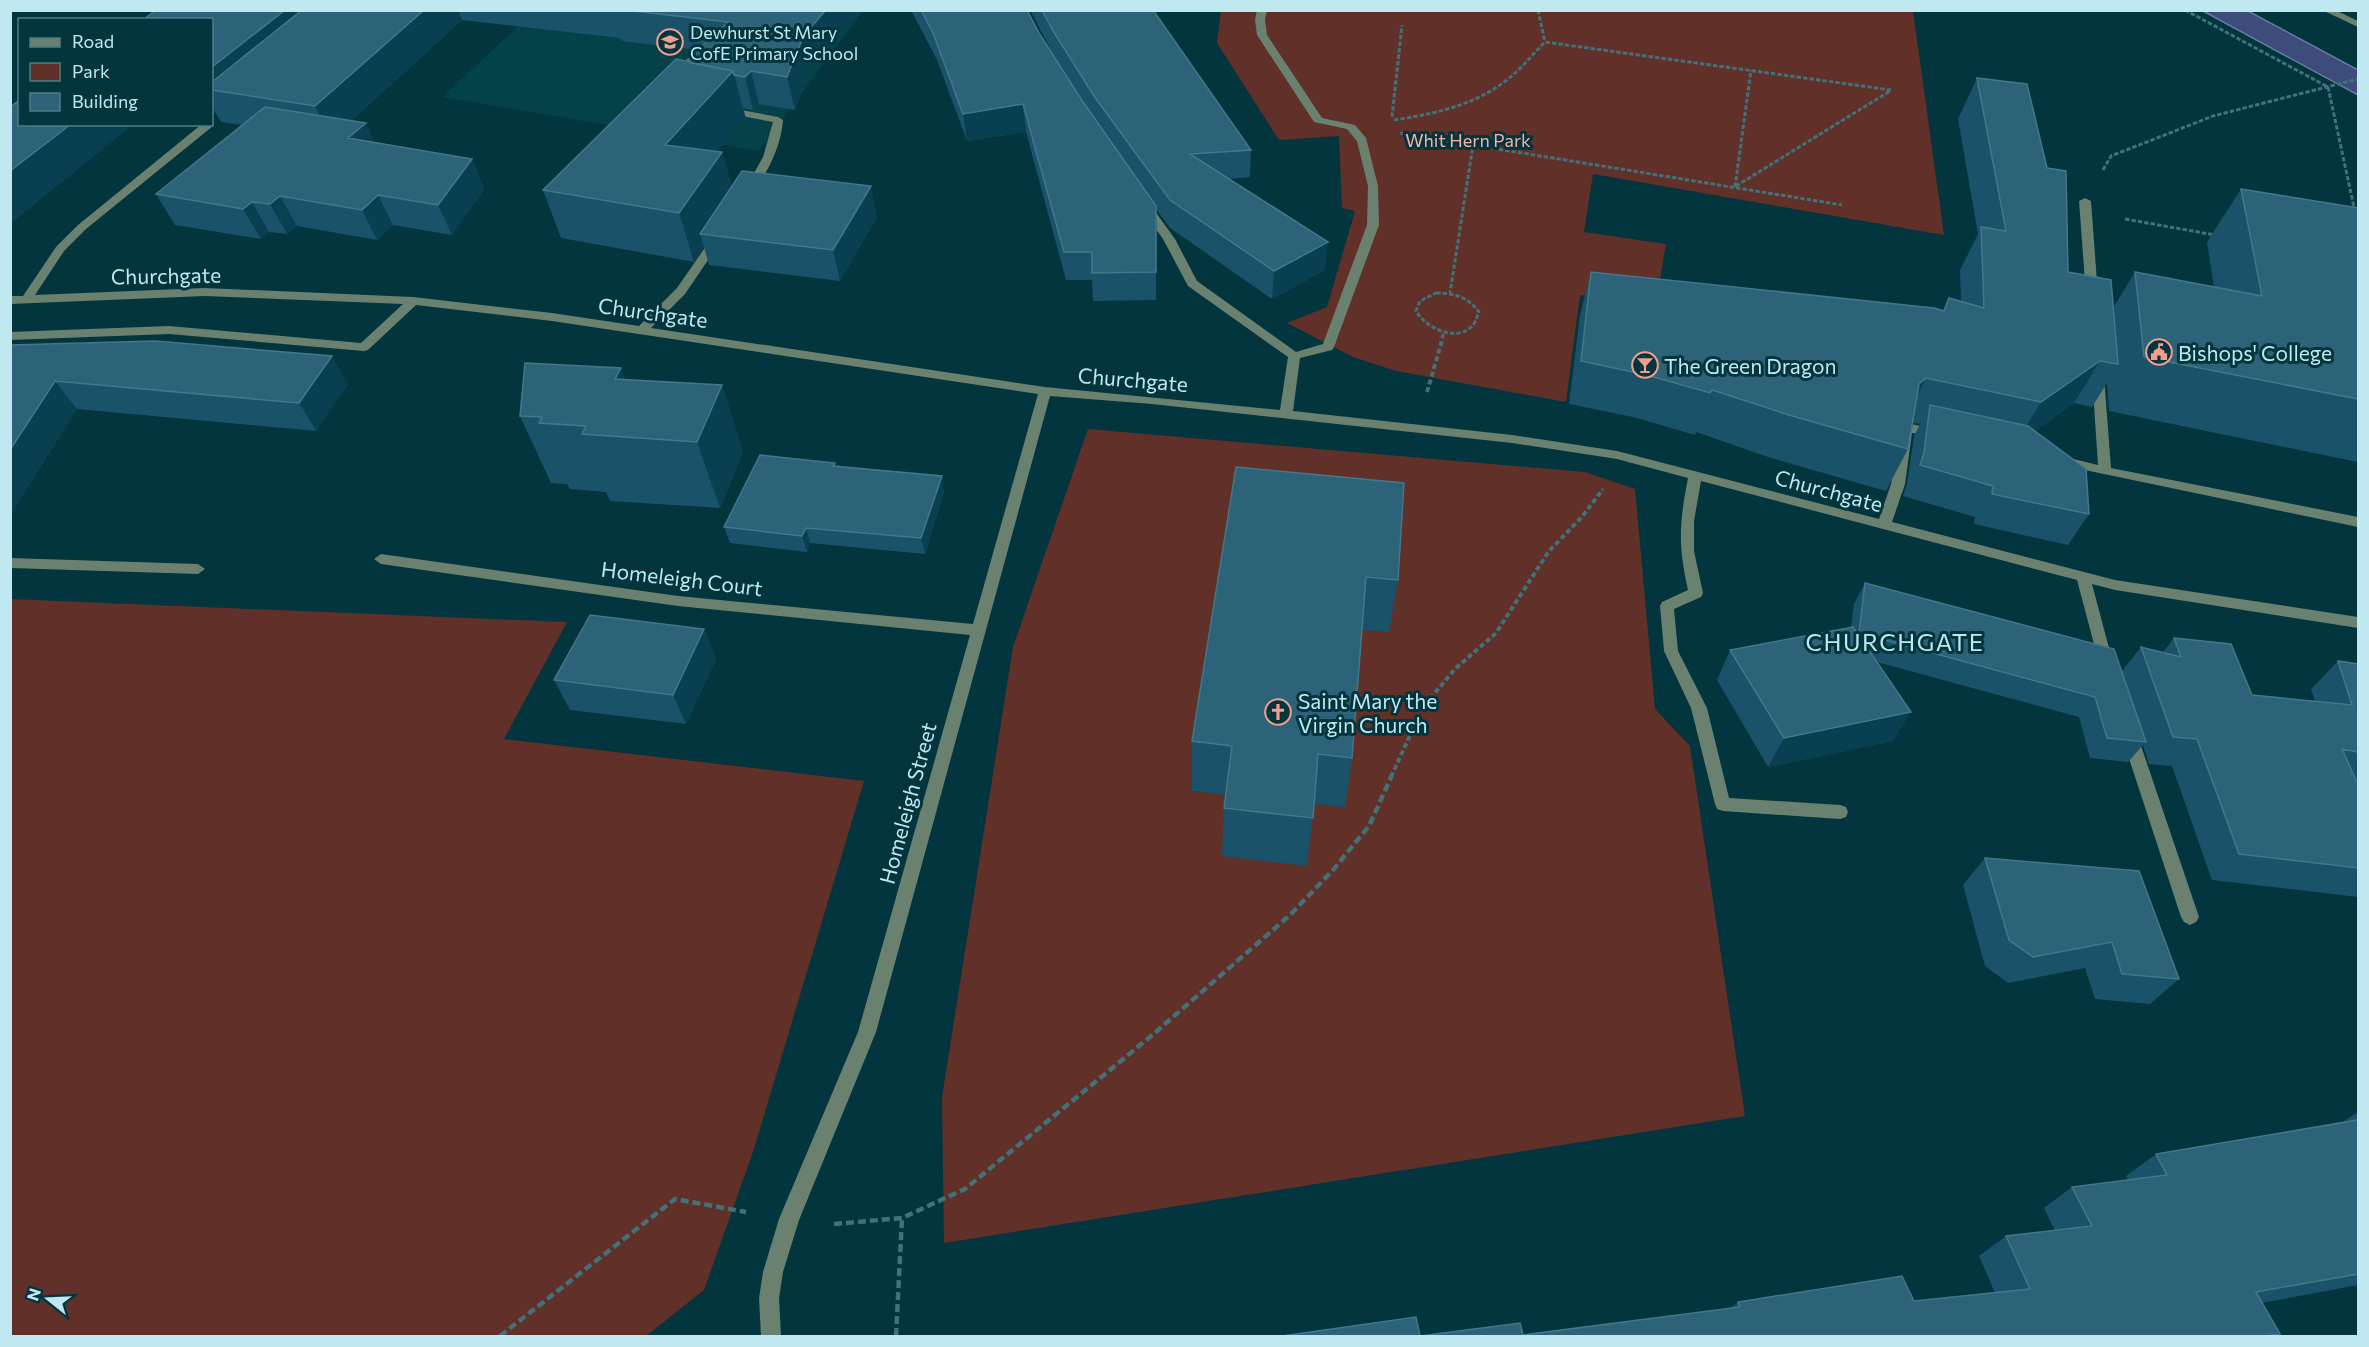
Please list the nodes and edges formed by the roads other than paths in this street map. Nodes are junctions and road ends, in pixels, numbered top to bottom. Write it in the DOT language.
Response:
graph roads {
  1 [pos="1262,10"];
  2 [pos="2326,10"];
  3 [pos="2358,24"];
  4 [pos="716,108"];
  5 [pos="221,115"];
  6 [pos="213,121"];
  7 [pos="206,126"];
  8 [pos="1136,192"];
  9 [pos="744,198"];
  10 [pos="2086,207"];
  11 [pos="724,228"];
  12 [pos="27,299"];
  13 [pos="10,300"];
  14 [pos="413,301"];
  15 [pos="2093,307"];
  16 [pos="642,330"];
  17 [pos="10,336"];
  18 [pos="1294,356"];
  19 [pos="2097,365"];
  20 [pos="1046,391"];
  21 [pos="1287,415"];
  22 [pos="1952,437"];
  23 [pos="2044,457"];
  24 [pos="2105,471"];
  25 [pos="1695,475"];
  26 [pos="2358,522"];
  27 [pos="1884,524"];
  28 [pos="381,559"];
  29 [pos="10,563"];
  30 [pos="198,569"];
  31 [pos="2083,576"];
  32 [pos="2358,623"];
  33 [pos="978,630"];
  34 [pos="2111,679"];
  35 [pos="2126,724"];
  36 [pos="1840,812"];
  37 [pos="2190,917"];
  38 [pos="767,1334"];
  1 -- 18 [label="street"];
  2 -- 3 [label="street"];
  4 -- 9 [label="street"];
  5 -- 6 [label="street"];
  7 -- 12 [label="street"];
  8 -- 18 [label="street"];
  10 -- 15 [label="street"];
  11 -- 16 [label="street"];
  12 -- 13 [label="street, Churchgate"];
  12 -- 14 [label="street, Churchgate"];
  14 -- 16 [label="street, Churchgate"];
  14 -- 17 [label="street"];
  16 -- 20 [label="street, Churchgate"];
  18 -- 21 [label="street"];
  19 -- 24 [label="street"];
  20 -- 21 [label="street, Churchgate"];
  20 -- 33 [label="street, Homeleigh Street"];
  21 -- 25 [label="street, Churchgate"];
  22 -- 27 [label="street"];
  23 -- 24 [label="street"];
  24 -- 26 [label="street"];
  25 -- 27 [label="street, Churchgate"];
  25 -- 36 [label="street"];
  27 -- 31 [label="street, Churchgate"];
  28 -- 33 [label="street, Homeleigh Court"];
  29 -- 30 [label="street"];
  31 -- 32 [label="street, Churchgate"];
  31 -- 34 [label="street"];
  33 -- 38 [label="street, Homeleigh Street"];
  35 -- 37 [label="street"];
}
